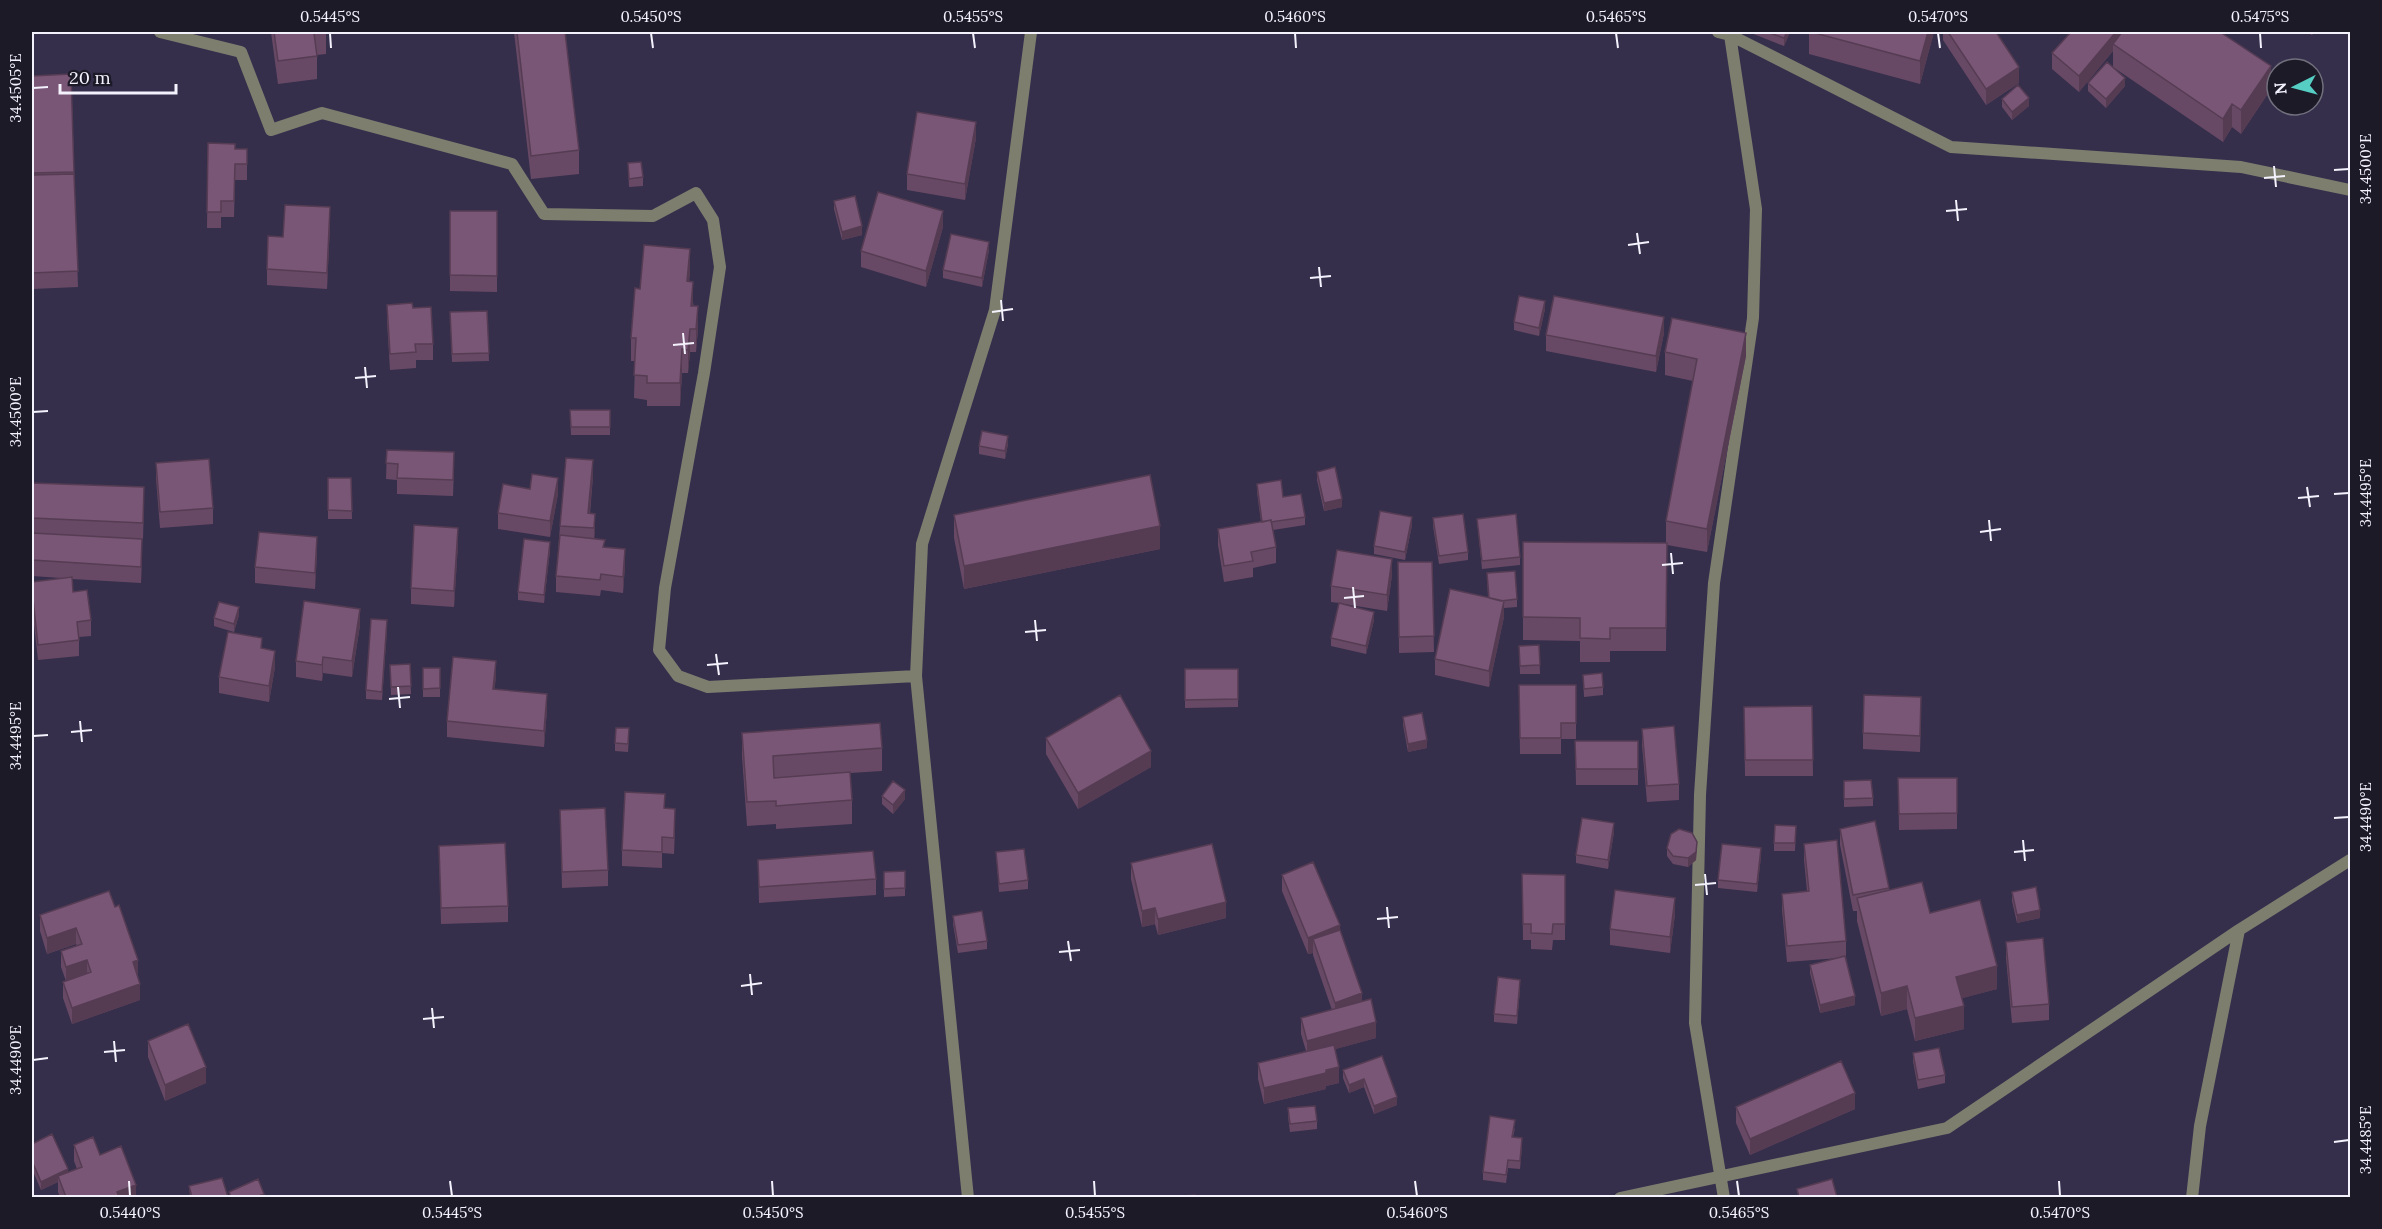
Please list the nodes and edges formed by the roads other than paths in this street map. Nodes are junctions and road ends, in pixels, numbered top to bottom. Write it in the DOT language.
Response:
graph roads {
  1 [pos="160,32"];
  2 [pos="1031,32"];
  3 [pos="1724,33"];
  4 [pos="2350,190"];
  5 [pos="916,676"];
  6 [pos="2350,861"];
  7 [pos="2239,930"];
  8 [pos="1720,1175"];
  9 [pos="968,1197"];
  10 [pos="1620,1197"];
  11 [pos="1724,1197"];
  12 [pos="2192,1197"];
  1 -- 5 [label="street"];
  2 -- 5 [label="street"];
  3 -- 4 [label="street"];
  3 -- 8 [label="street"];
  5 -- 9 [label="street"];
  6 -- 7 [label="street"];
  7 -- 8 [label="street"];
  7 -- 12 [label="street"];
  8 -- 10 [label="street"];
  8 -- 11 [label="street"];
}
